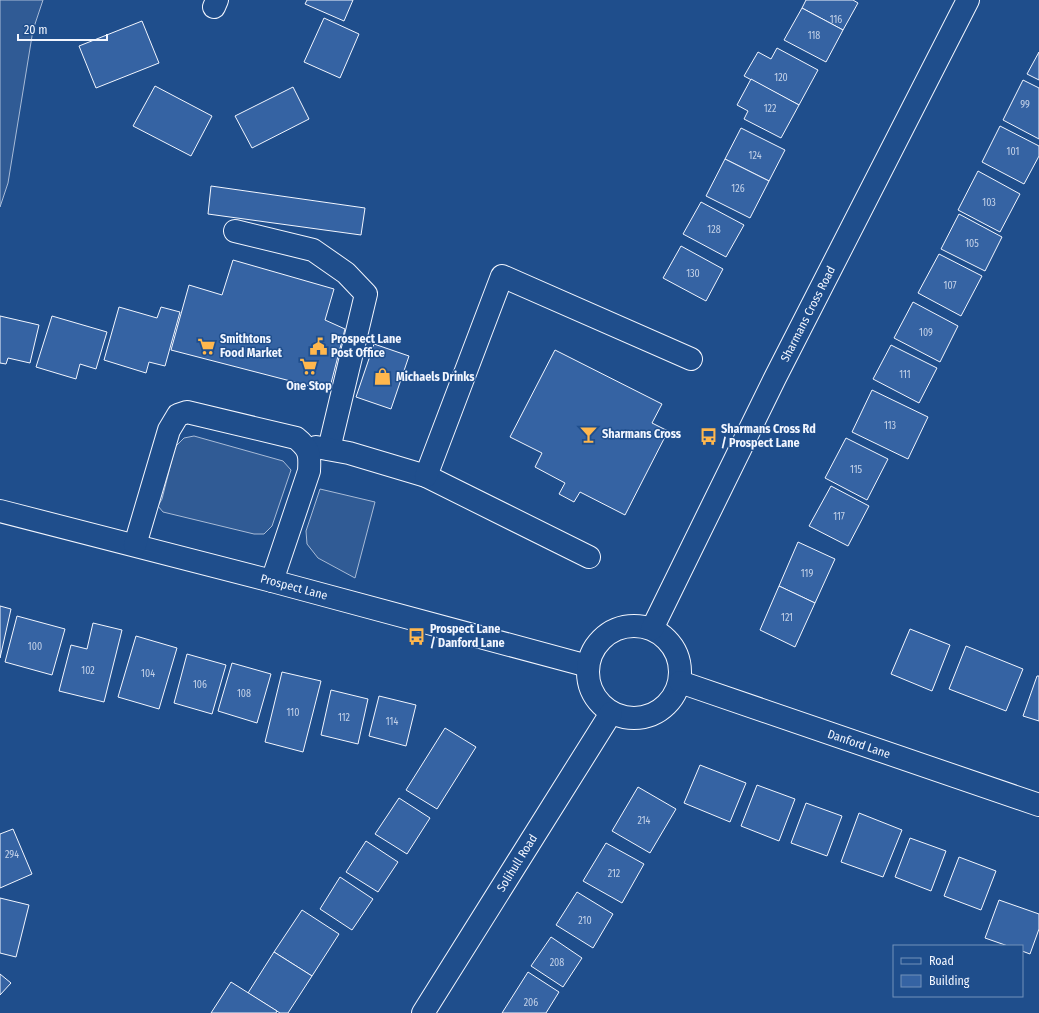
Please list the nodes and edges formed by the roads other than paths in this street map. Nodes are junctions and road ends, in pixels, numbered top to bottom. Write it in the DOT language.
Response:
graph roads {
  1 [pos="968,0"];
  2 [pos="236,231"];
  3 [pos="691,359"];
  4 [pos="305,445"];
  5 [pos="329,449"];
  6 [pos="426,476"];
  7 [pos="0,511"];
  8 [pos="135,544"];
  9 [pos="589,557"];
  10 [pos="272,581"];
  11 [pos="652,629"];
  12 [pos="588,666"];
  13 [pos="680,682"];
  14 [pos="611,713"];
  15 [pos="1039,805"];
  16 [pos="423,1013"];
  1 -- 11 [label="street, Sharmans Cross Road"];
  2 -- 5 [label="street"];
  3 -- 6 [label="street"];
  4 -- 5 [label="street"];
  4 -- 8 [label="street"];
  4 -- 10 [label="street"];
  5 -- 6 [label="street"];
  6 -- 9 [label="street"];
  7 -- 8 [label="street, Prospect Lane"];
  8 -- 10 [label="street, Prospect Lane"];
  10 -- 12 [label="street, Prospect Lane"];
  11 -- 12 [label="street"];
  11 -- 13 [label="street"];
  12 -- 14 [label="street"];
  13 -- 14 [label="street"];
  13 -- 15 [label="street, Danford Lane"];
  14 -- 16 [label="street, Solihull Road"];
}
